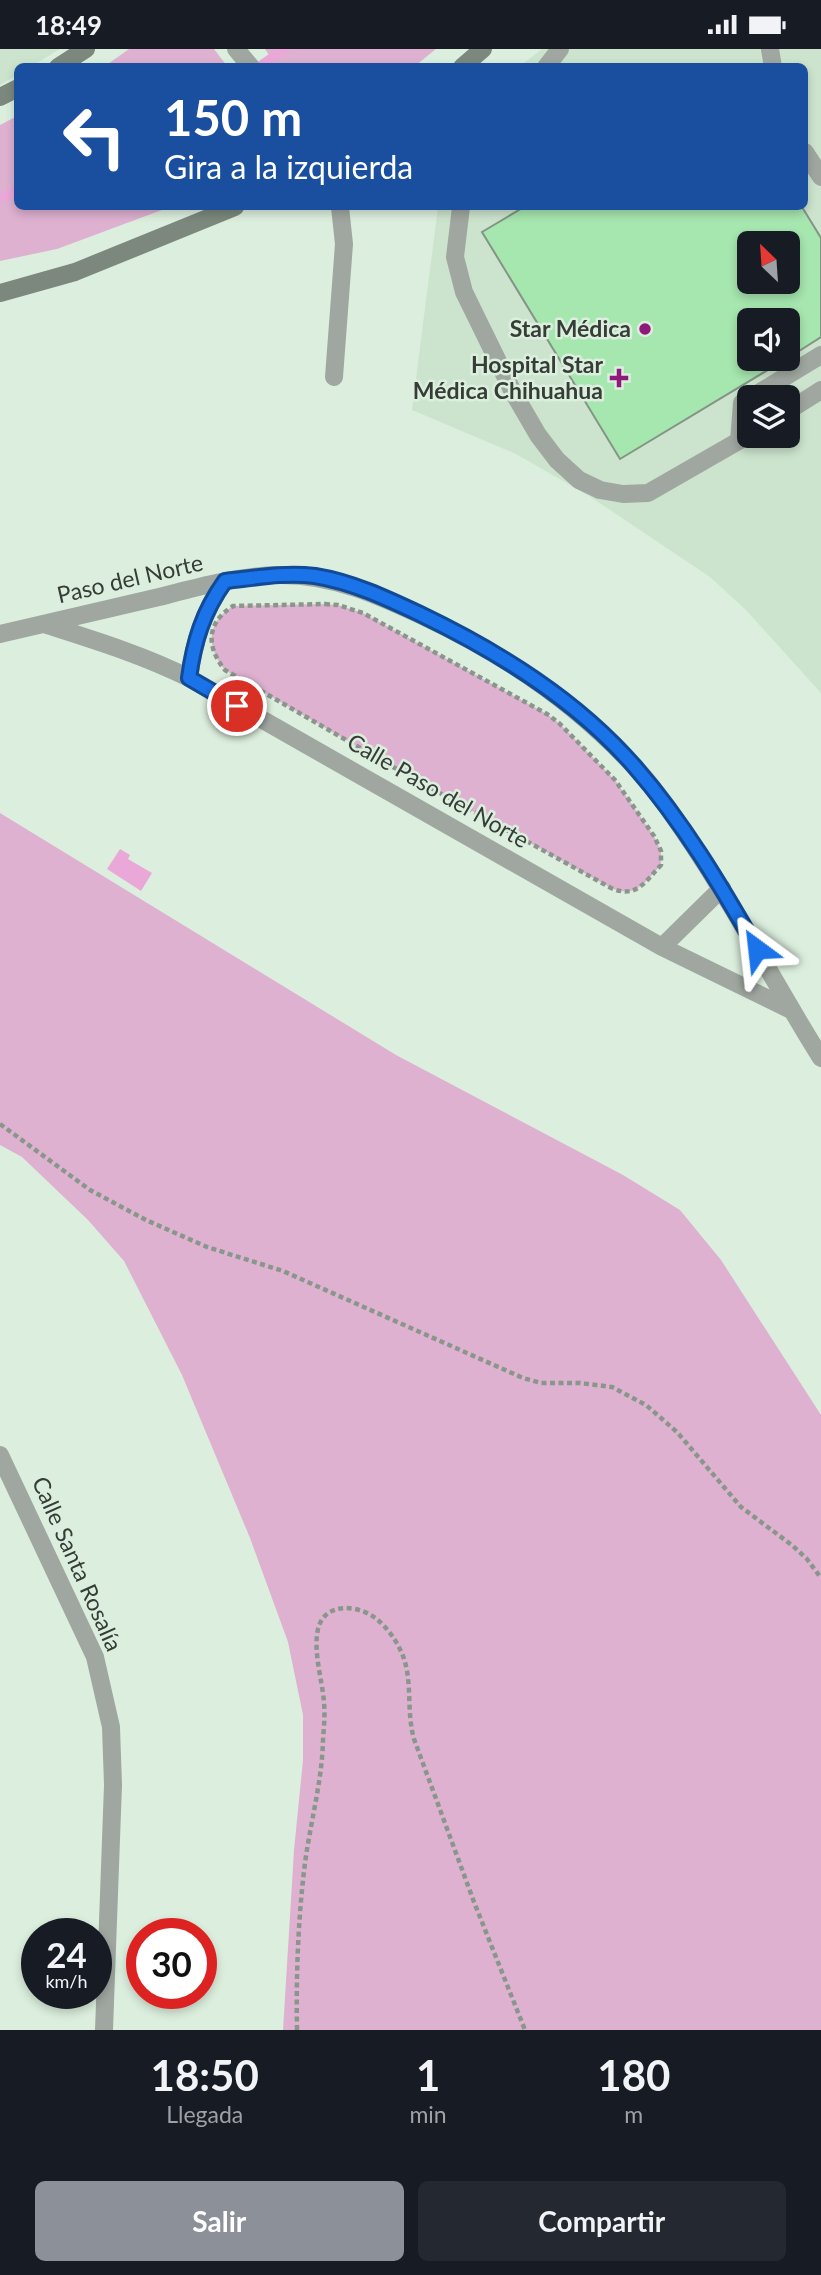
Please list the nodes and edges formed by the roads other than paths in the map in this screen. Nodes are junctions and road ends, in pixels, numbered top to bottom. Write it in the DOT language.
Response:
graph roads {
  1 [pos="86,49"];
  2 [pos="236,49"];
  3 [pos="483,49"];
  4 [pos="560,49"];
  5 [pos="64,63"];
  6 [pos="248,63"];
  7 [pos="466,63"];
  8 [pos="549,63"];
  9 [pos="808,157"];
  10 [pos="821,177"];
  11 [pos="228,210"];
  12 [pos="340,210"];
  13 [pos="460,210"];
  14 [pos="0,293"];
  15 [pos="821,355"];
  16 [pos="334,377"];
  17 [pos="771,385"];
  18 [pos="821,390"];
  19 [pos="800,403"];
  20 [pos="737,442"];
  21 [pos="225,581"];
  22 [pos="44,624"];
  23 [pos="0,634"];
  24 [pos="189,678"];
  25 [pos="722,888"];
  26 [pos="662,947"];
  27 [pos="791,1010"];
  28 [pos="821,1058"];
  29 [pos="0,1455"];
  30 [pos="104,2030"];
  1 -- 5 [label="main road"];
  2 -- 6 [label="street"];
  3 -- 7 [label="main road"];
  4 -- 8 [label="street"];
  9 -- 10 [label="street"];
  11 -- 14 [label="main road"];
  12 -- 16 [label="street"];
  13 -- 20 [label="street"];
  15 -- 17 [label="street"];
  18 -- 19 [label="street"];
  21 -- 22 [label="street, Paso del Norte"];
  21 -- 24 [label="street"];
  21 -- 25 [label="street, Paso del Norte"];
  22 -- 23 [label="street"];
  22 -- 24 [label="street, Calle Paso del Norte"];
  24 -- 26 [label="street, Calle Paso del Norte"];
  25 -- 26 [label="street"];
  25 -- 27 [label="street, Paso del Norte"];
  26 -- 27 [label="street, Calle Paso del Norte"];
  27 -- 28 [label="street"];
  29 -- 30 [label="street, Calle Santa Rosalía"];
}
